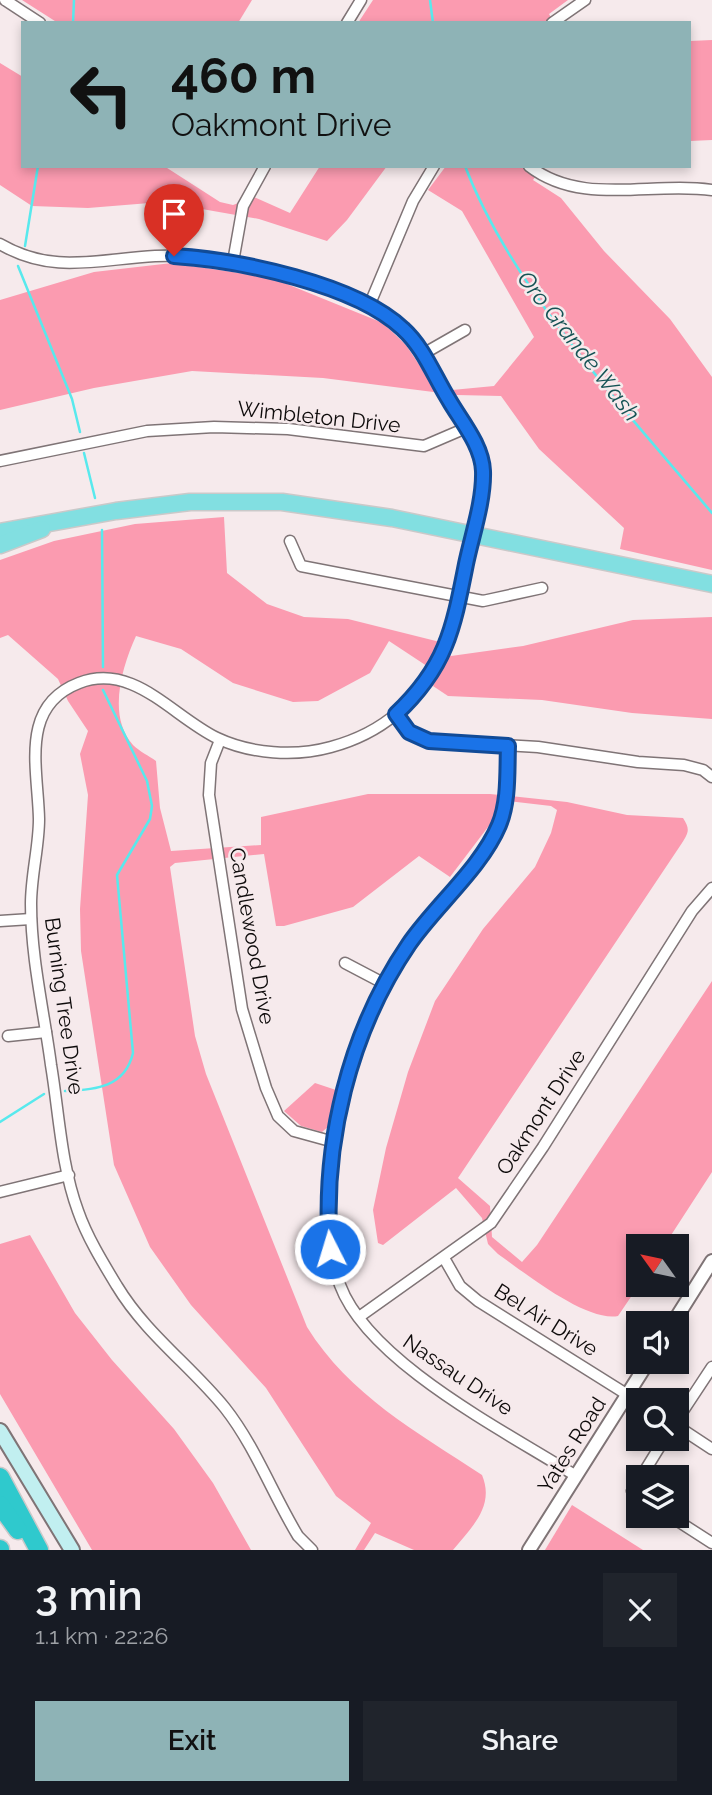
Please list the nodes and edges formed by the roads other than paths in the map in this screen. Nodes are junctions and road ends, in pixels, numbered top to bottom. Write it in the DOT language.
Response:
graph roads {
  1 [pos="5,0"];
  2 [pos="361,0"];
  3 [pos="585,0"];
  4 [pos="37,21"];
  5 [pos="348,21"];
  6 [pos="555,21"];
  7 [pos="264,168"];
  8 [pos="433,168"];
  9 [pos="532,168"];
  10 [pos="712,190"];
  11 [pos="0,244"];
  12 [pos="233,262"];
  13 [pos="369,306"];
  14 [pos="465,330"];
  15 [pos="423,354"];
  16 [pos="466,428"];
  17 [pos="0,461"];
  18 [pos="50,525"];
  19 [pos="0,532"];
  20 [pos="472,534"];
  21 [pos="290,541"];
  22 [pos="0,545"];
  23 [pos="712,584"];
  24 [pos="542,587"];
  25 [pos="460,597"];
  26 [pos="396,714"];
  27 [pos="220,740"];
  28 [pos="508,746"];
  29 [pos="712,777"];
  30 [pos="712,888"];
  31 [pos="31,919"];
  32 [pos="0,921"];
  33 [pos="345,962"];
  34 [pos="385,984"];
  35 [pos="47,1032"];
  36 [pos="8,1036"];
  37 [pos="334,1142"];
  38 [pos="69,1175"];
  39 [pos="0,1192"];
  40 [pos="444,1258"];
  41 [pos="712,1261"];
  42 [pos="681,1311"];
  43 [pos="359,1317"];
  44 [pos="712,1367"];
  45 [pos="626,1394"];
  46 [pos="626,1397"];
  47 [pos="689,1402"];
  48 [pos="0,1431"];
  49 [pos="689,1434"];
  50 [pos="712,1449"];
  51 [pos="0,1476"];
  52 [pos="576,1476"];
  53 [pos="0,1505"];
  54 [pos="689,1528"];
  55 [pos="712,1543"];
  56 [pos="32,1550"];
  57 [pos="39,1550"];
  58 [pos="72,1550"];
  59 [pos="312,1550"];
  60 [pos="529,1550"];
  1 -- 4 [label="street"];
  2 -- 5 [label="street"];
  3 -- 6 [label="street"];
  7 -- 12 [label="street"];
  8 -- 13 [label="street"];
  9 -- 10 [label="street"];
  11 -- 12 [label="street, Burning Tree Drive"];
  12 -- 13 [label="street, Burning Tree Drive"];
  13 -- 15 [label="street, Burning Tree Drive"];
  14 -- 15 [label="street"];
  15 -- 16 [label="street, Burning Tree Drive"];
  16 -- 17 [label="street, Wimbleton Drive"];
  16 -- 20 [label="street, Burning Tree Drive"];
  18 -- 19 [label="main road"];
  18 -- 20 [label="main road"];
  18 -- 22 [label="main road"];
  20 -- 23 [label="main road"];
  20 -- 25 [label="street, Burning Tree Drive"];
  21 -- 25 [label="street"];
  24 -- 25 [label="street"];
  25 -- 26 [label="street, Burning Tree Drive"];
  26 -- 27 [label="street, Burning Tree Drive"];
  26 -- 28 [label="street"];
  27 -- 31 [label="street, Burning Tree Drive"];
  27 -- 37 [label="street, Candlewood Drive"];
  28 -- 29 [label="street"];
  28 -- 34 [label="street, Nassau Drive"];
  30 -- 40 [label="street, Oakmont Drive"];
  31 -- 32 [label="street"];
  31 -- 35 [label="street, Burning Tree Drive"];
  33 -- 34 [label="street"];
  34 -- 37 [label="street, Nassau Drive"];
  35 -- 36 [label="street"];
  35 -- 38 [label="street, Burning Tree Drive"];
  37 -- 43 [label="street, Nassau Drive"];
  38 -- 39 [label="street"];
  38 -- 59 [label="street, Burning Tree Drive"];
  40 -- 43 [label="street, Oakmont Drive"];
  40 -- 45 [label="street, Bel Air Drive"];
  41 -- 42 [label="street"];
  43 -- 52 [label="street, Nassau Drive"];
  44 -- 47 [label="street"];
  46 -- 52 [label="street, Yates Road"];
  48 -- 58 [label="main road"];
  49 -- 50 [label="street"];
  51 -- 57 [label="highway"];
  52 -- 60 [label="street, Yates Road"];
  53 -- 56 [label="highway"];
  54 -- 55 [label="street"];
}
